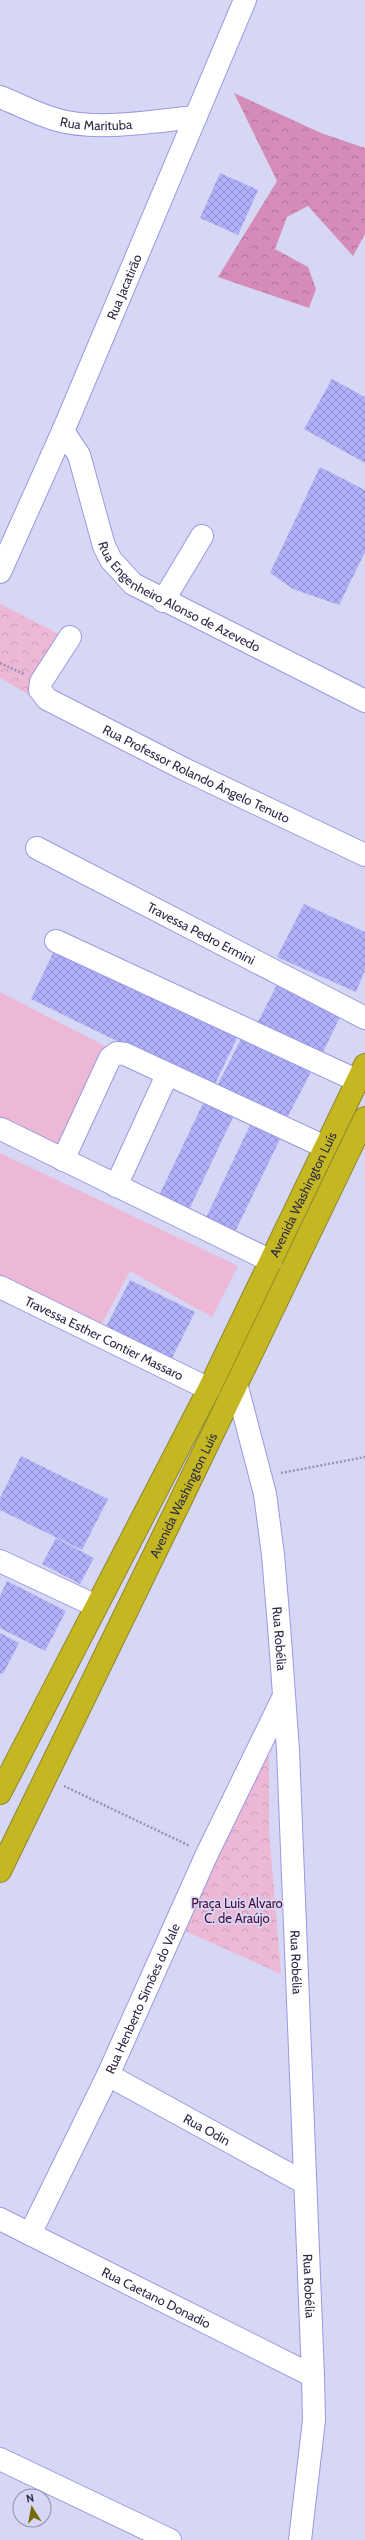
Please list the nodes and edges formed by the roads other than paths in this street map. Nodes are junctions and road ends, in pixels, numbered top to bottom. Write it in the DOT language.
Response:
graph roads {
  1 [pos="245,0"];
  2 [pos="0,97"];
  3 [pos="196,116"];
  4 [pos="64,431"];
  5 [pos="202,536"];
  6 [pos="0,572"];
  7 [pos="163,601"];
  8 [pos="70,636"];
  9 [pos="365,700"];
  10 [pos="37,848"];
  11 [pos="365,856"];
  12 [pos="56,941"];
  13 [pos="365,1018"];
  14 [pos="361,1073"];
  15 [pos="167,1075"];
  16 [pos="365,1118"];
  17 [pos="1,1129"];
  18 [pos="325,1147"];
  19 [pos="63,1160"];
  20 [pos="116,1186"];
  21 [pos="271,1260"];
  22 [pos="0,1287"];
  23 [pos="237,1387"];
  24 [pos="209,1389"];
  25 [pos="0,1562"];
  26 [pos="96,1606"];
  27 [pos="284,1697"];
  28 [pos="0,1793"];
  29 [pos="0,1871"];
  30 [pos="108,2075"];
  31 [pos="305,2183"];
  32 [pos="0,2219"];
  33 [pos="30,2234"];
  34 [pos="313,2376"];
  35 [pos="0,2459"];
  36 [pos="170,2540"];
  37 [pos="300,2540"];
  1 -- 3 [label="street, Rua Jacatirão"];
  2 -- 3 [label="street, Rua Marituba"];
  3 -- 4 [label="street, Rua Jacatirão"];
  4 -- 6 [label="street, Rua Jacatirão"];
  4 -- 7 [label="street, Rua Engenheiro Alonso de Azevedo"];
  5 -- 7 [label="street"];
  7 -- 9 [label="street, Rua Engenheiro Alonso de Azevedo"];
  8 -- 11 [label="street, Rua Professor Rolando Ângelo Tenuto"];
  10 -- 13 [label="street, Travessa Pedro Ermini"];
  12 -- 14 [label="street"];
  14 -- 18 [label="highway, Avenida Washington Luís"];
  15 -- 18 [label="street"];
  15 -- 19 [label="street"];
  15 -- 20 [label="street"];
  16 -- 23 [label="highway, Avenida Washington Luís"];
  17 -- 19 [label="street"];
  18 -- 21 [label="highway, Avenida Washington Luís"];
  19 -- 20 [label="street"];
  20 -- 21 [label="street"];
  21 -- 24 [label="highway, Avenida Washington Luís"];
  22 -- 24 [label="street, Travessa Esther Contier Massaro"];
  23 -- 27 [label="street, Rua Robélia"];
  23 -- 29 [label="highway, Avenida Washington Luís"];
  24 -- 26 [label="highway, Avenida Washington Luís"];
  25 -- 26 [label="street"];
  26 -- 28 [label="highway, Avenida Washington Luís"];
  27 -- 30 [label="street, Rua Henberto Simões do Vale"];
  27 -- 31 [label="street, Rua Robélia"];
  30 -- 31 [label="street, Rua Odin"];
  30 -- 33 [label="street, Rua Henberto Simões do Vale"];
  31 -- 34 [label="street, Rua Robélia"];
  32 -- 33 [label="street, Rua Caetano Donadio"];
  33 -- 34 [label="street, Rua Caetano Donadio"];
  34 -- 37 [label="street, Rua Robélia"];
  35 -- 36 [label="street"];
}
